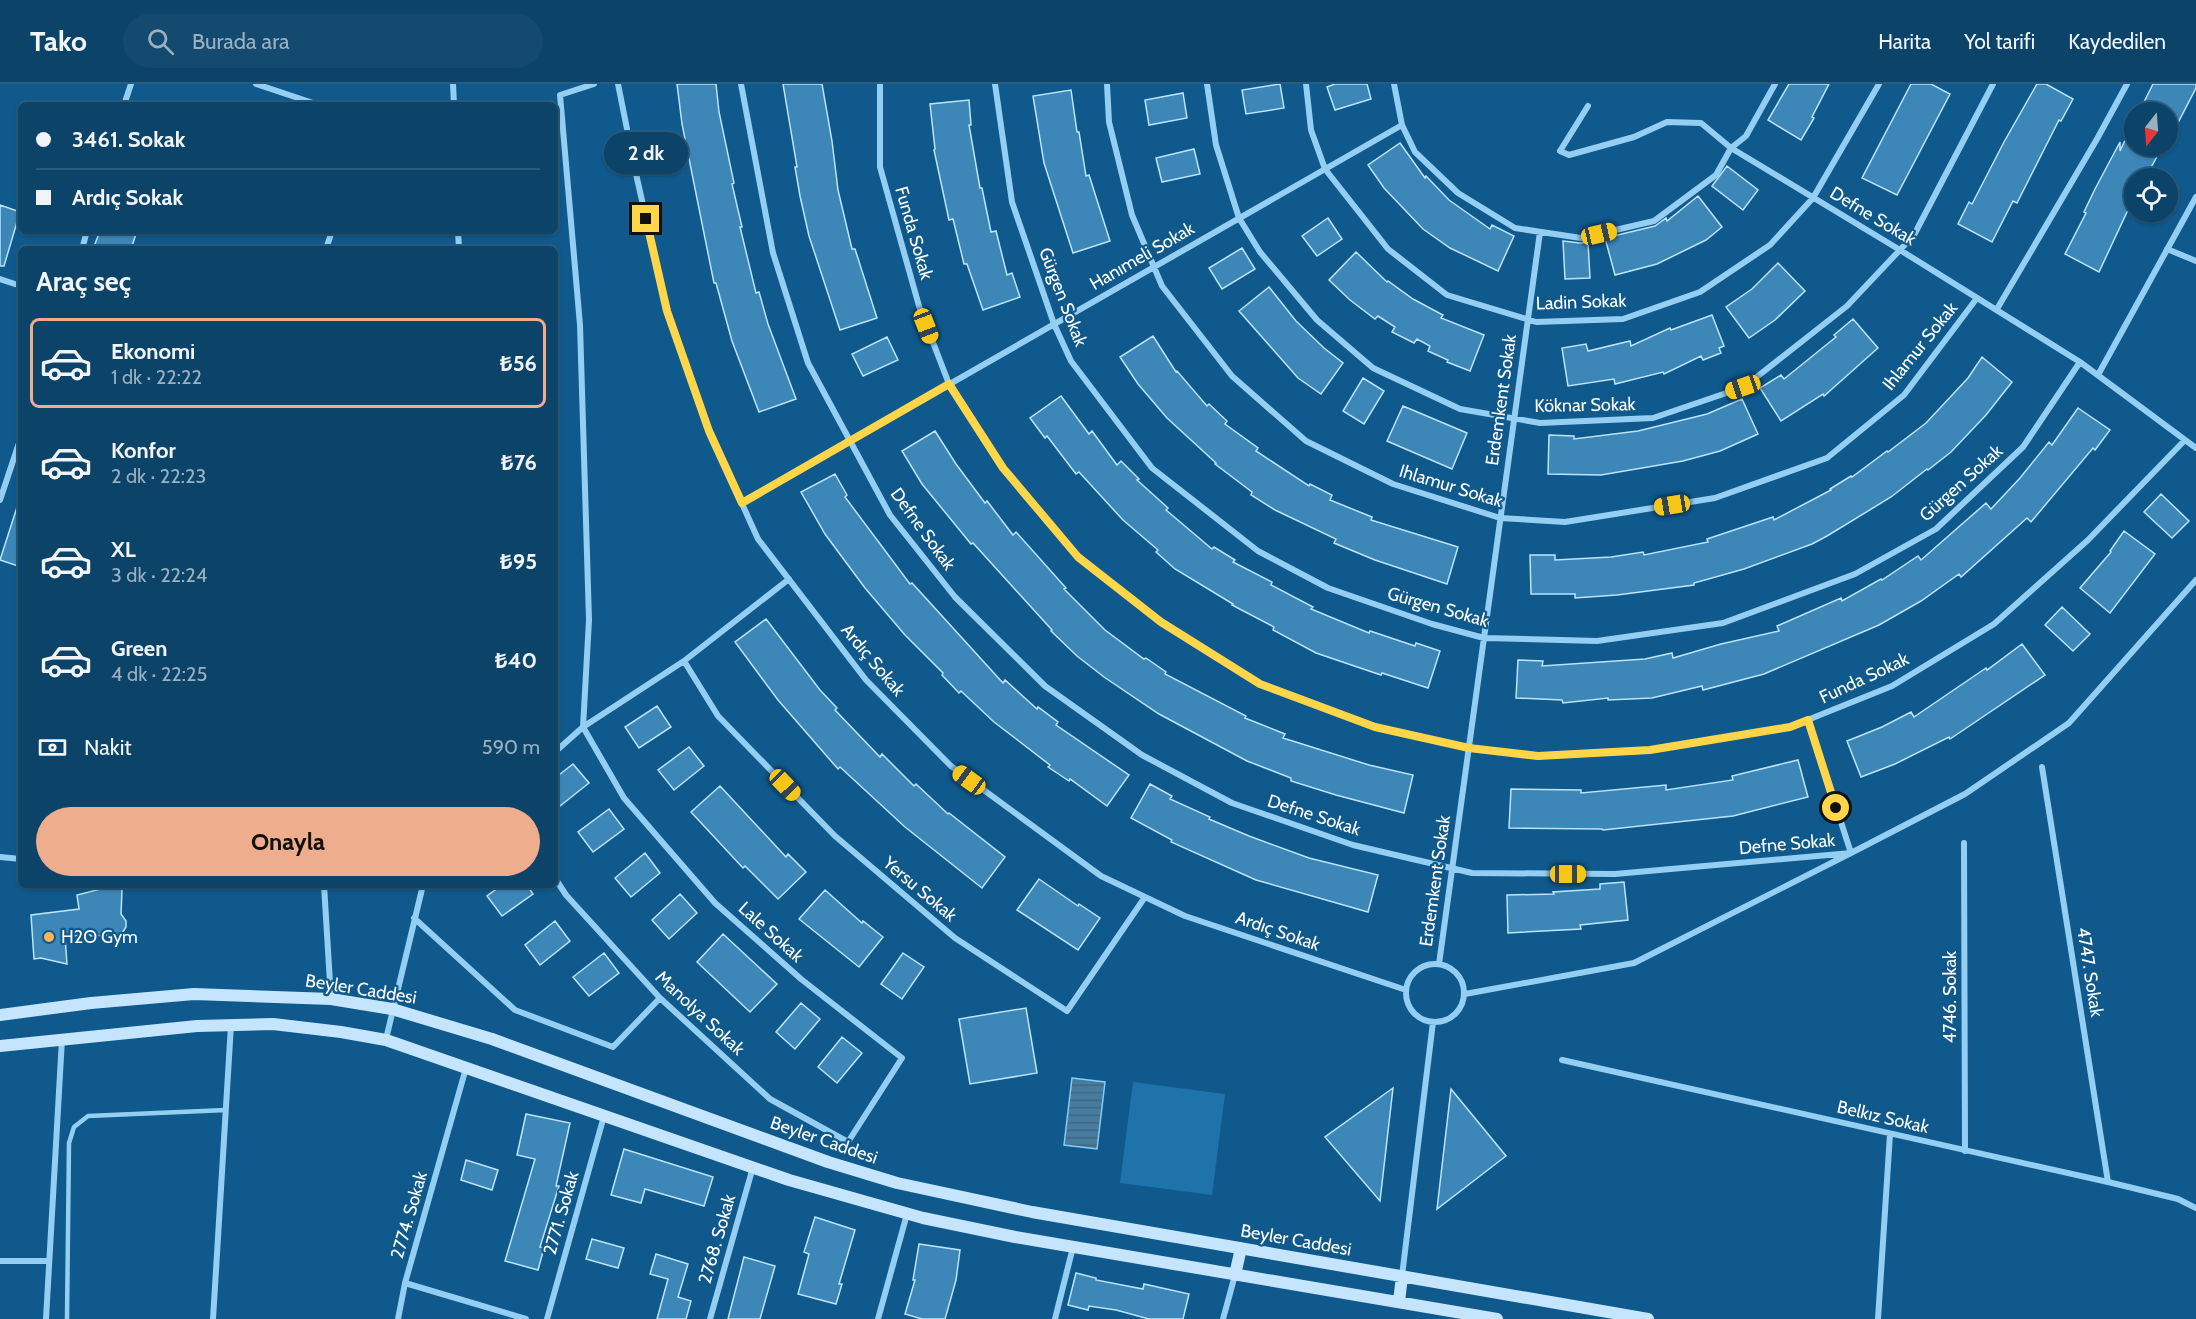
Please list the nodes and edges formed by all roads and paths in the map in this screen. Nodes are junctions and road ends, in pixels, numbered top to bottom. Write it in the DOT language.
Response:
graph roads {
  1 [pos="131,84"];
  2 [pos="256,84"];
  3 [pos="453,84"];
  4 [pos="594,84"];
  5 [pos="618,84"];
  6 [pos="741,84"];
  7 [pos="880,84"];
  8 [pos="995,84"];
  9 [pos="1107,84"];
  10 [pos="1208,84"];
  11 [pos="1306,84"];
  12 [pos="1394,84"];
  13 [pos="1774,84"];
  14 [pos="1879,84"];
  15 [pos="1994,84"];
  16 [pos="2127,84"];
  17 [pos="125,102"];
  18 [pos="310,102"];
  19 [pos="454,102"];
  20 [pos="1588,106"];
  21 [pos="1402,125"];
  22 [pos="1731,148"];
  23 [pos="1325,169"];
  24 [pos="2196,197"];
  25 [pos="1813,198"];
  26 [pos="1239,218"];
  27 [pos="1540,231"];
  28 [pos="2167,249"];
  29 [pos="1900,250"];
  30 [pos="2196,261"];
  31 [pos="1155,266"];
  32 [pos="0,279"];
  33 [pos="18,285"];
  34 [pos="1977,298"];
  35 [pos="1997,309"];
  36 [pos="1528,319"];
  37 [pos="1054,324"];
  38 [pos="2080,362"];
  39 [pos="2098,375"];
  40 [pos="949,384"];
  41 [pos="1514,419"];
  42 [pos="2185,440"];
  43 [pos="849,442"];
  44 [pos="18,446"];
  45 [pos="2196,448"];
  46 [pos="0,500"];
  47 [pos="742,503"];
  48 [pos="1500,518"];
  49 [pos="789,579"];
  50 [pos="2196,580"];
  51 [pos="1484,638"];
  52 [pos="684,661"];
  53 [pos="1808,720"];
  54 [pos="583,727"];
  55 [pos="1469,748"];
  56 [pos="558,749"];
  57 [pos="2042,767"];
  58 [pos="1964,843"];
  59 [pos="1851,853"];
  60 [pos="0,857"];
  61 [pos="18,859"];
  62 [pos="1452,869"];
  63 [pos="558,883"];
  64 [pos="324,888"];
  65 [pos="422,888"];
  66 [pos="1144,897"];
  67 [pos="414,918"];
  68 [pos="1439,964"];
  69 [pos="1406,990"];
  70 [pos="1465,994"];
  71 [pos="660,998"];
  72 [pos="331,999"];
  73 [pos="392,1009"];
  74 [pos="0,1015"];
  75 [pos="1433,1022"];
  76 [pos="231,1025"];
  77 [pos="62,1039"];
  78 [pos="386,1040"];
  79 [pos="0,1046"];
  80 [pos="1562,1060"];
  81 [pos="466,1067"];
  82 [pos="226,1110"];
  83 [pos="604,1116"];
  84 [pos="1890,1134"];
  85 [pos="848,1142"];
  86 [pos="1965,1151"];
  87 [pos="753,1167"];
  88 [pos="2108,1182"];
  89 [pos="2196,1208"];
  90 [pos="908,1214"];
  91 [pos="1073,1247"];
  92 [pos="1240,1248"];
  93 [pos="0,1261"];
  94 [pos="49,1261"];
  95 [pos="1235,1275"];
  96 [pos="1402,1276"];
  97 [pos="405,1283"];
  98 [pos="1399,1302"];
  99 [pos="46,1319"];
  100 [pos="67,1319"];
  101 [pos="213,1319"];
  102 [pos="398,1319"];
  103 [pos="526,1319"];
  104 [pos="547,1319"];
  105 [pos="710,1319"];
  106 [pos="878,1319"];
  107 [pos="1055,1319"];
  108 [pos="1223,1319"];
  109 [pos="1497,1319"];
  110 [pos="1648,1319"];
  111 [pos="1878,1319"];
  1 -- 17 [label="street"];
  2 -- 18 [label="street"];
  3 -- 19 [label="street"];
  4 -- 54 [label="street"];
  5 -- 47 [label="street, Ardıç Sokak"];
  6 -- 43 [label="street, Defne Sokak"];
  7 -- 40 [label="street, Funda Sokak"];
  8 -- 37 [label="street, Gürgen Sokak"];
  9 -- 31 [label="street, Ihlamur Sokak"];
  10 -- 26 [label="street, Köknar Sokak"];
  11 -- 23 [label="street, Ladin Sokak"];
  12 -- 21 [label="street"];
  13 -- 22 [label="street"];
  14 -- 25 [label="street, Ladin Sokak"];
  15 -- 29 [label="street, Köknar Sokak"];
  16 -- 35 [label="street"];
  20 -- 22 [label="street, Defne Sokak"];
  21 -- 23 [label="street, Hanımeli Sokak"];
  21 -- 27 [label="street"];
  22 -- 25 [label="street, Defne Sokak"];
  22 -- 27 [label="street"];
  23 -- 26 [label="street, Hanımeli Sokak"];
  23 -- 36 [label="street, Ladin Sokak"];
  24 -- 28 [label="street"];
  25 -- 29 [label="street, Defne Sokak"];
  25 -- 36 [label="street, Ladin Sokak"];
  26 -- 31 [label="street, Hanımeli Sokak"];
  26 -- 41 [label="street, Köknar Sokak"];
  27 -- 36 [label="street, Erdemkent Sokak"];
  28 -- 30 [label="street"];
  28 -- 39 [label="street"];
  29 -- 34 [label="street, Defne Sokak"];
  29 -- 41 [label="street, Köknar Sokak"];
  31 -- 37 [label="street, Hanımeli Sokak"];
  31 -- 48 [label="street, Ihlamur Sokak"];
  32 -- 33 [label="street"];
  34 -- 35 [label="street, Defne Sokak"];
  34 -- 48 [label="street, Ihlamur Sokak"];
  35 -- 38 [label="street, Defne Sokak"];
  36 -- 41 [label="street, Erdemkent Sokak"];
  37 -- 40 [label="street, Hanımeli Sokak"];
  37 -- 51 [label="street, Gürgen Sokak"];
  38 -- 39 [label="street, Defne Sokak"];
  38 -- 51 [label="street, Gürgen Sokak"];
  39 -- 42 [label="street, Defne Sokak"];
  40 -- 43 [label="street, Hanımeli Sokak"];
  40 -- 55 [label="street, Funda Sokak"];
  41 -- 48 [label="street, Erdemkent Sokak"];
  42 -- 45 [label="street, Defne Sokak"];
  42 -- 53 [label="street, Funda Sokak"];
  43 -- 47 [label="street, Hanımeli Sokak"];
  43 -- 62 [label="street, Defne Sokak"];
  44 -- 46 [label="street"];
  47 -- 49 [label="street, Ardıç Sokak"];
  48 -- 51 [label="street, Erdemkent Sokak"];
  49 -- 52 [label="street"];
  49 -- 66 [label="street, Ardıç Sokak"];
  50 -- 59 [label="street, Defne Sokak"];
  51 -- 55 [label="street, Erdemkent Sokak"];
  52 -- 54 [label="street"];
  52 -- 66 [label="street, Yersu Sokak"];
  53 -- 55 [label="street, Funda Sokak"];
  53 -- 59 [label="street"];
  54 -- 56 [label="street"];
  54 -- 85 [label="street, Lale Sokak"];
  55 -- 62 [label="street, Erdemkent Sokak"];
  57 -- 88 [label="street, 4747. Sokak"];
  58 -- 86 [label="street, 4746. Sokak"];
  59 -- 62 [label="street, Defne Sokak"];
  59 -- 70 [label="street"];
  60 -- 61 [label="street"];
  62 -- 68 [label="street, Erdemkent Sokak"];
  63 -- 71 [label="street, Manolya Sokak"];
  64 -- 72 [label="street"];
  65 -- 67 [label="street"];
  66 -- 69 [label="street, Ardıç Sokak"];
  67 -- 71 [label="street"];
  67 -- 73 [label="street"];
  68 -- 69 [label="street"];
  68 -- 70 [label="street"];
  69 -- 75 [label="street"];
  70 -- 75 [label="street"];
  71 -- 85 [label="street, Manolya Sokak"];
  72 -- 73 [label="main road, Beyler Caddesi"];
  72 -- 74 [label="main road, Beyler Caddesi"];
  73 -- 78 [label="street"];
  73 -- 92 [label="main road, Beyler Caddesi"];
  75 -- 96 [label="street"];
  76 -- 77 [label="main road"];
  76 -- 78 [label="main road"];
  76 -- 82 [label="street"];
  77 -- 79 [label="main road"];
  77 -- 94 [label="street"];
  78 -- 81 [label="main road"];
  80 -- 84 [label="street, Belkız Sokak"];
  81 -- 83 [label="main road"];
  81 -- 97 [label="street, 2774. Sokak"];
  82 -- 100 [label="lane"];
  82 -- 101 [label="street"];
  83 -- 87 [label="main road"];
  83 -- 104 [label="street, 2771. Sokak"];
  84 -- 86 [label="street, Belkız Sokak"];
  84 -- 111 [label="street"];
  86 -- 88 [label="street, Belkız Sokak"];
  87 -- 90 [label="main road"];
  87 -- 105 [label="street, 2768. Sokak"];
  88 -- 89 [label="street, Belkız Sokak"];
  90 -- 91 [label="main road"];
  90 -- 106 [label="street"];
  91 -- 95 [label="main road"];
  91 -- 107 [label="street"];
  92 -- 95 [label="main road"];
  92 -- 96 [label="main road, Beyler Caddesi"];
  93 -- 94 [label="street"];
  94 -- 99 [label="street"];
  95 -- 98 [label="main road"];
  95 -- 108 [label="street"];
  96 -- 98 [label="main road"];
  96 -- 110 [label="main road, Beyler Caddesi"];
  97 -- 102 [label="street"];
  97 -- 103 [label="street, 2774. Sokak"];
  98 -- 109 [label="main road"];
}
